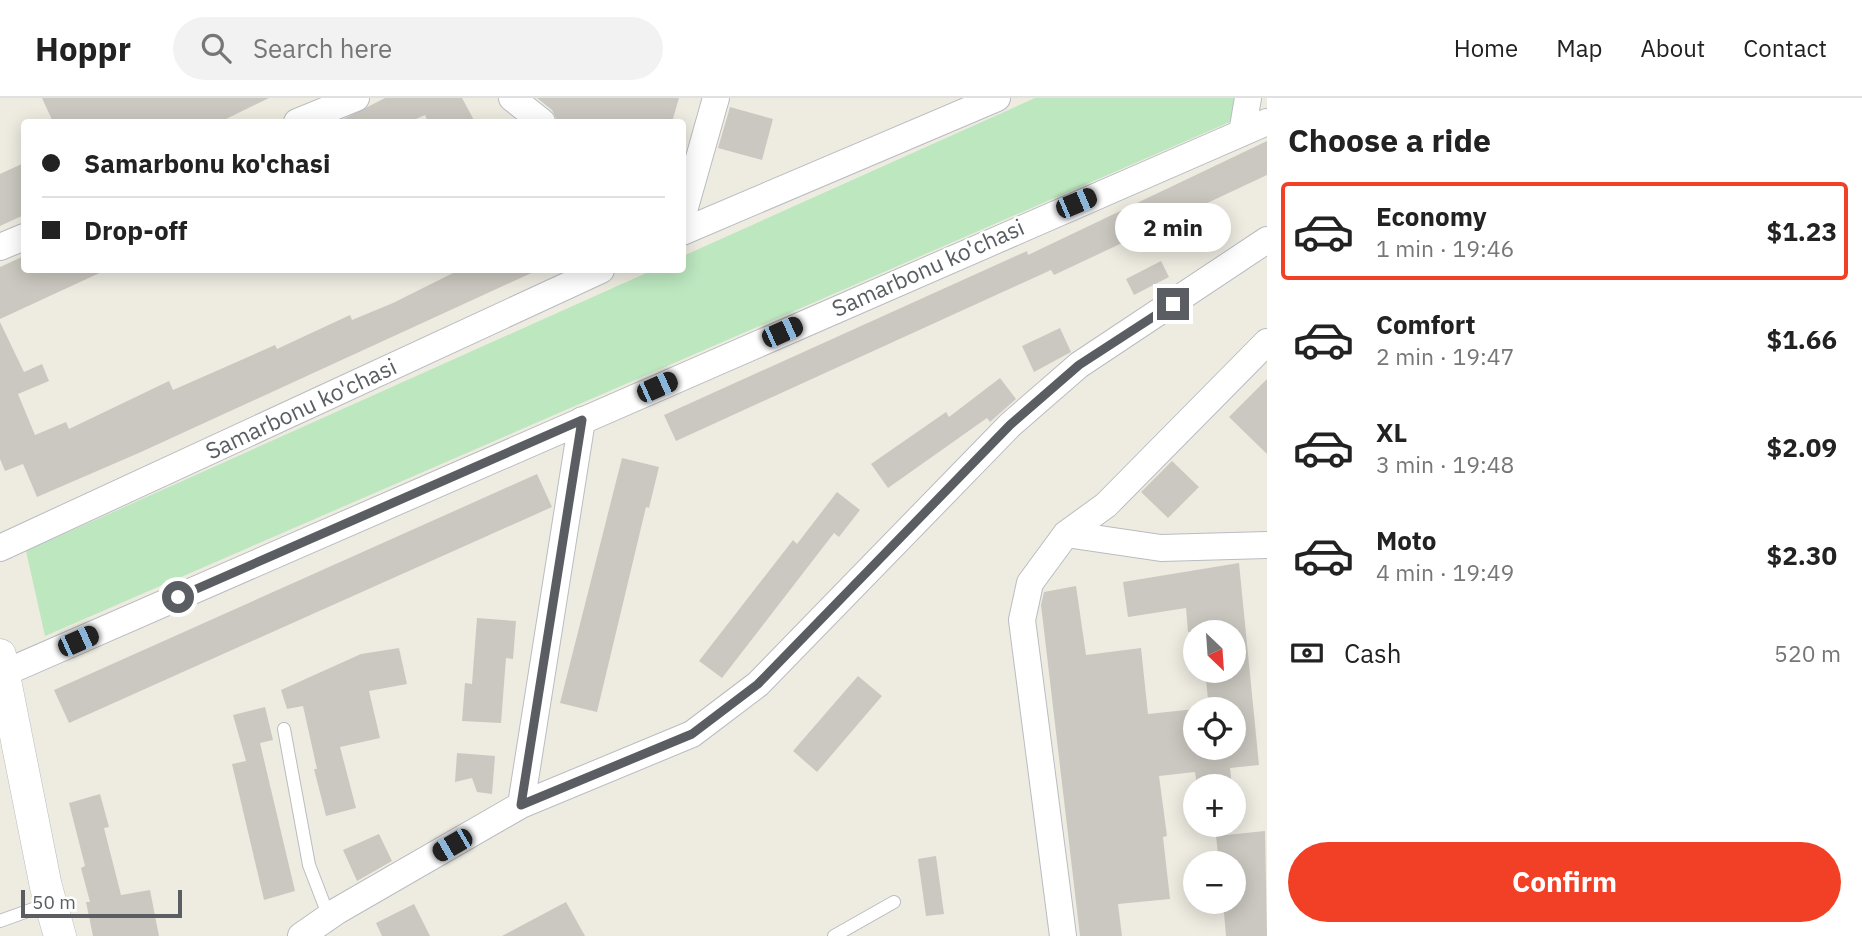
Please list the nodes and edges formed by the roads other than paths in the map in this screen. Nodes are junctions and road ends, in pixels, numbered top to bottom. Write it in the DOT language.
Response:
graph roads {
  1 [pos="356,98"];
  2 [pos="512,98"];
  3 [pos="716,98"];
  4 [pos="997,98"];
  5 [pos="1248,98"];
  6 [pos="954,108"];
  7 [pos="305,119"];
  8 [pos="538,119"];
  9 [pos="1267,122"];
  10 [pos="1242,133"];
  11 [pos="686,204"];
  12 [pos="686,230"];
  13 [pos="21,238"];
  14 [pos="1267,240"];
  15 [pos="0,247"];
  16 [pos="595,273"];
  17 [pos="1267,342"];
  18 [pos="582,420"];
  19 [pos="1066,534"];
  20 [pos="0,548"];
  21 [pos="1267,549"];
  22 [pos="1,668"];
  23 [pos="284,729"];
  24 [pos="521,805"];
  25 [pos="894,902"];
  26 [pos="51,903"];
  27 [pos="329,917"];
  28 [pos="0,921"];
  29 [pos="60,936"];
  30 [pos="301,936"];
  31 [pos="834,936"];
  32 [pos="1063,936"];
  1 -- 7 [label="street"];
  2 -- 8 [label="street"];
  3 -- 11 [label="street"];
  4 -- 6 [label="street"];
  5 -- 10 [label="street"];
  6 -- 12 [label="street"];
  9 -- 10 [label="street, Samarbonu ko'chasi"];
  10 -- 18 [label="street, Samarbonu ko'chasi"];
  13 -- 15 [label="street"];
  14 -- 24 [label="street"];
  16 -- 20 [label="street, Samarbonu ko'chasi"];
  17 -- 19 [label="street"];
  18 -- 22 [label="street, Samarbonu ko'chasi"];
  18 -- 24 [label="street"];
  19 -- 21 [label="street"];
  19 -- 32 [label="street"];
  22 -- 26 [label="street"];
  23 -- 27 [label="lane"];
  24 -- 27 [label="street"];
  25 -- 31 [label="lane"];
  26 -- 28 [label="lane"];
  26 -- 29 [label="street"];
  27 -- 30 [label="street"];
}
